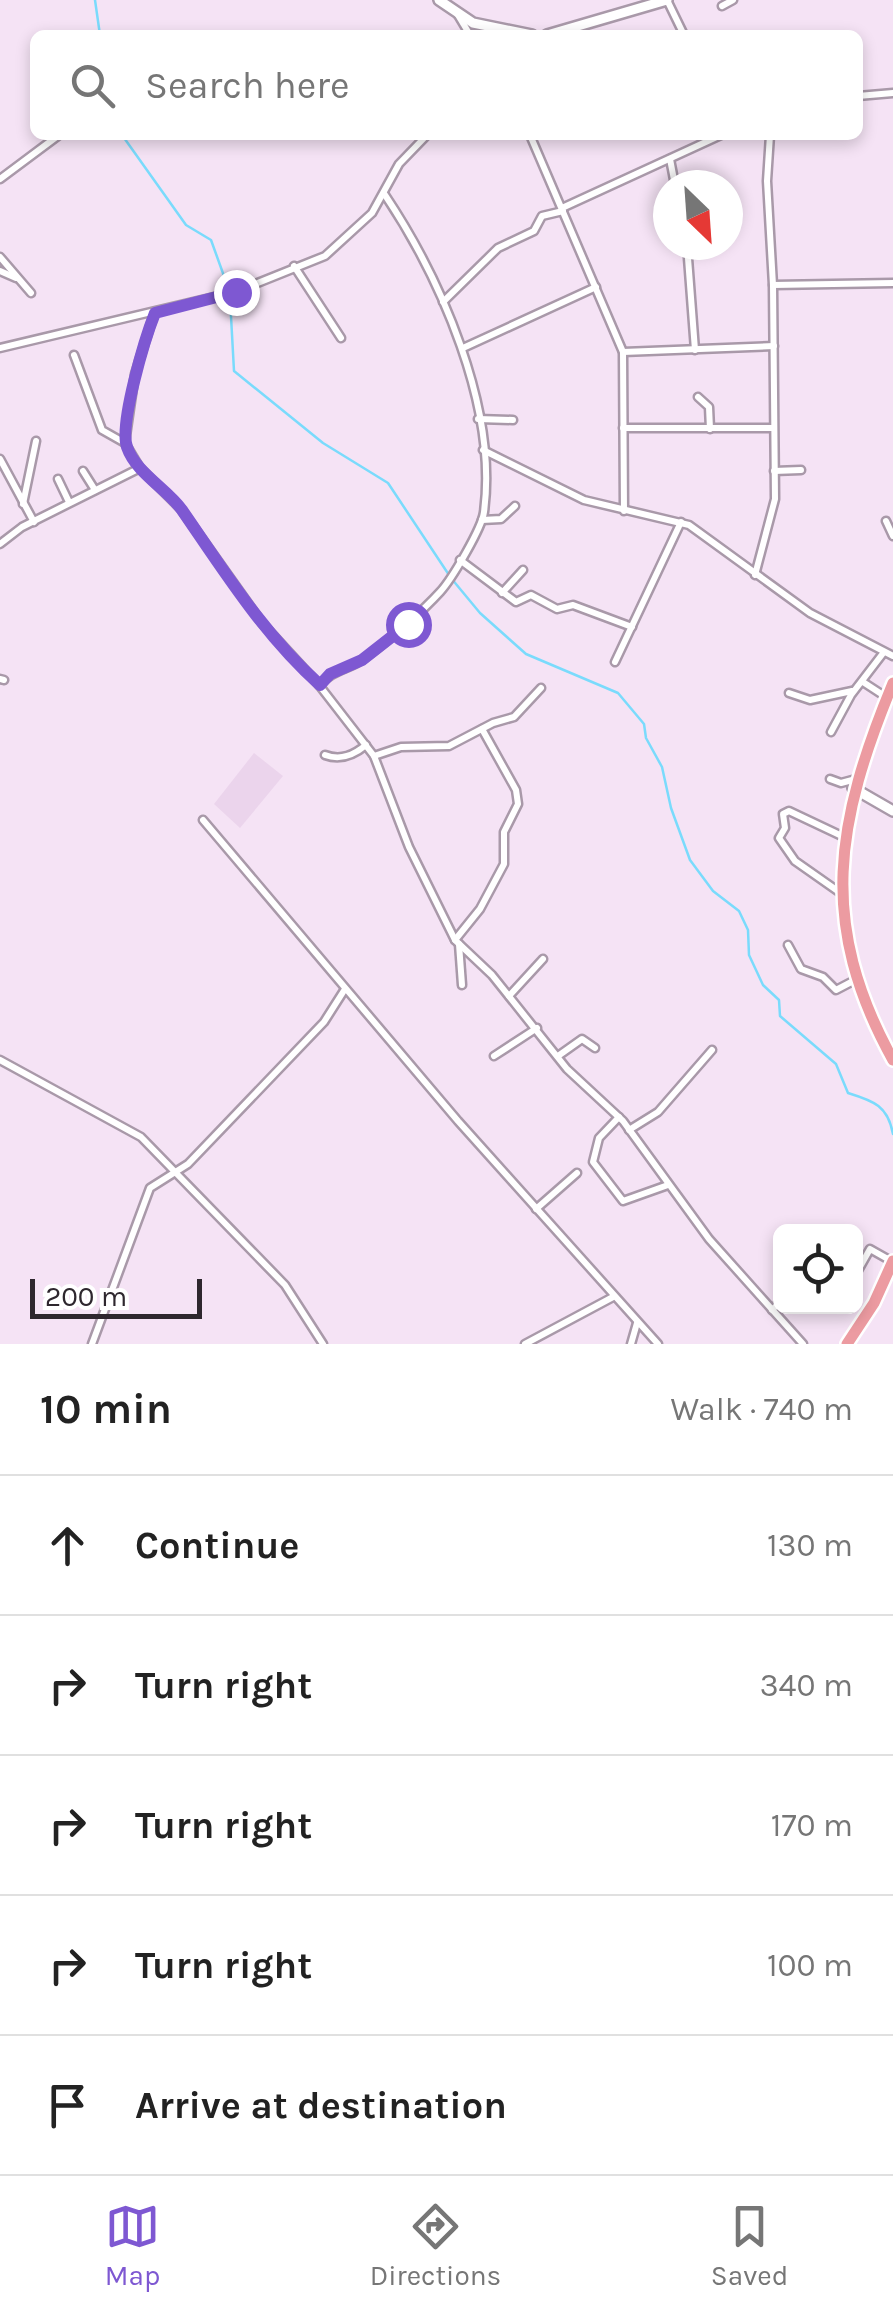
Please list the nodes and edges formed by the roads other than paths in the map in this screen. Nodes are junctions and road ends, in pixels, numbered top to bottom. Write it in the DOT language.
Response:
graph roads {
  1 [pos="439,0"];
  2 [pos="667,0"];
  3 [pos="734,0"];
  4 [pos="722,6"];
  5 [pos="458,15"];
  6 [pos="467,30"];
  7 [pos="496,30"];
  8 [pos="564,30"];
  9 [pos="682,30"];
  10 [pos="893,93"];
  11 [pos="863,96"];
  12 [pos="52,140"];
  13 [pos="422,140"];
  14 [pos="532,140"];
  15 [pos="711,140"];
  16 [pos="770,140"];
  17 [pos="670,159"];
  18 [pos="672,170"];
  19 [pos="0,180"];
  20 [pos="385,195"];
  21 [pos="563,210"];
  22 [pos="0,258"];
  23 [pos="688,260"];
  24 [pos="294,266"];
  25 [pos="0,271"];
  26 [pos="18,278"];
  27 [pos="893,283"];
  28 [pos="774,285"];
  29 [pos="596,288"];
  30 [pos="31,293"];
  31 [pos="442,303"];
  32 [pos="155,313"];
  33 [pos="341,338"];
  34 [pos="774,346"];
  35 [pos="0,348"];
  36 [pos="463,348"];
  37 [pos="696,350"];
  38 [pos="623,352"];
  39 [pos="74,356"];
  40 [pos="698,397"];
  41 [pos="478,418"];
  42 [pos="513,420"];
  43 [pos="624,428"];
  44 [pos="773,428"];
  45 [pos="710,429"];
  46 [pos="36,441"];
  47 [pos="125,443"];
  48 [pos="484,450"];
  49 [pos="0,459"];
  50 [pos="140,468"];
  51 [pos="801,470"];
  52 [pos="83,471"];
  53 [pos="774,471"];
  54 [pos="58,479"];
  55 [pos="94,490"];
  56 [pos="69,502"];
  57 [pos="22,505"];
  58 [pos="515,506"];
  59 [pos="624,511"];
  60 [pos="482,520"];
  61 [pos="886,521"];
  62 [pos="34,522"];
  63 [pos="681,522"];
  64 [pos="893,536"];
  65 [pos="0,544"];
  66 [pos="460,560"];
  67 [pos="523,570"];
  68 [pos="756,575"];
  69 [pos="502,592"];
  70 [pos="632,627"];
  71 [pos="884,652"];
  72 [pos="893,656"];
  73 [pos="615,662"];
  74 [pos="863,682"];
  75 [pos="893,683"];
  76 [pos="320,685"];
  77 [pos="540,688"];
  78 [pos="854,691"];
  79 [pos="788,693"];
  80 [pos="887,698"];
  81 [pos="482,730"];
  82 [pos="830,732"];
  83 [pos="366,745"];
  84 [pos="325,755"];
  85 [pos="374,756"];
  86 [pos="830,779"];
  87 [pos="855,784"];
  88 [pos="893,810"];
  89 [pos="203,820"];
  90 [pos="844,837"];
  91 [pos="843,895"];
  92 [pos="457,942"];
  93 [pos="788,945"];
  94 [pos="543,959"];
  95 [pos="477,961"];
  96 [pos="462,966"];
  97 [pos="858,979"];
  98 [pos="462,985"];
  99 [pos="345,989"];
  100 [pos="509,996"];
  101 [pos="536,1028"];
  102 [pos="595,1048"];
  103 [pos="712,1050"];
  104 [pos="494,1056"];
  105 [pos="558,1056"];
  106 [pos="0,1060"];
  107 [pos="893,1060"];
  108 [pos="619,1117"];
  109 [pos="629,1130"];
  110 [pos="174,1171"];
  111 [pos="577,1173"];
  112 [pos="668,1186"];
  113 [pos="536,1209"];
  114 [pos="863,1262"];
  115 [pos="893,1262"];
  116 [pos="613,1297"];
  117 [pos="772,1310"];
  118 [pos="636,1323"];
  119 [pos="92,1344"];
  120 [pos="323,1344"];
  121 [pos="525,1344"];
  122 [pos="631,1344"];
  123 [pos="658,1344"];
  124 [pos="802,1344"];
  125 [pos="847,1344"];
  1 -- 5 [label="street"];
  2 -- 8 [label="street"];
  2 -- 9 [label="street"];
  3 -- 4 [label="street"];
  5 -- 6 [label="street"];
  5 -- 7 [label="street"];
  10 -- 11 [label="street"];
  12 -- 19 [label="street"];
  13 -- 20 [label="street"];
  14 -- 21 [label="street"];
  15 -- 17 [label="street"];
  16 -- 28 [label="street"];
  17 -- 18 [label="street"];
  17 -- 21 [label="street"];
  20 -- 24 [label="street"];
  20 -- 31 [label="street"];
  21 -- 29 [label="street"];
  21 -- 31 [label="street"];
  22 -- 26 [label="street"];
  23 -- 37 [label="street"];
  24 -- 32 [label="street"];
  24 -- 33 [label="street"];
  25 -- 26 [label="street"];
  26 -- 30 [label="street"];
  27 -- 28 [label="street"];
  28 -- 34 [label="street"];
  29 -- 36 [label="street"];
  29 -- 38 [label="street"];
  31 -- 36 [label="street"];
  32 -- 35 [label="street"];
  32 -- 47 [label="street"];
  34 -- 37 [label="street"];
  34 -- 44 [label="street"];
  36 -- 41 [label="street"];
  37 -- 38 [label="street"];
  38 -- 43 [label="street"];
  39 -- 47 [label="street"];
  40 -- 45 [label="street"];
  41 -- 42 [label="street"];
  41 -- 48 [label="street"];
  43 -- 45 [label="street"];
  43 -- 59 [label="street"];
  44 -- 45 [label="street"];
  44 -- 53 [label="street"];
  46 -- 57 [label="street"];
  47 -- 50 [label="street"];
  48 -- 59 [label="street"];
  48 -- 60 [label="street"];
  49 -- 57 [label="street"];
  50 -- 55 [label="street"];
  50 -- 76 [label="street"];
  51 -- 53 [label="street"];
  52 -- 55 [label="street"];
  53 -- 68 [label="street"];
  54 -- 56 [label="street"];
  55 -- 56 [label="street"];
  56 -- 62 [label="street"];
  57 -- 62 [label="street"];
  58 -- 60 [label="street"];
  59 -- 63 [label="street"];
  60 -- 66 [label="street"];
  61 -- 64 [label="street"];
  62 -- 65 [label="street"];
  63 -- 68 [label="street"];
  63 -- 70 [label="street"];
  66 -- 69 [label="street"];
  66 -- 76 [label="street"];
  67 -- 69 [label="street"];
  68 -- 71 [label="street"];
  69 -- 70 [label="street"];
  70 -- 73 [label="street"];
  71 -- 72 [label="street"];
  71 -- 74 [label="street"];
  74 -- 78 [label="street"];
  74 -- 80 [label="street"];
  75 -- 80 [label="highway"];
  76 -- 83 [label="street"];
  77 -- 81 [label="street"];
  78 -- 79 [label="street"];
  78 -- 82 [label="street"];
  80 -- 87 [label="highway"];
  81 -- 85 [label="street"];
  81 -- 92 [label="street"];
  83 -- 84 [label="street"];
  83 -- 85 [label="street"];
  85 -- 92 [label="street"];
  86 -- 87 [label="street"];
  87 -- 88 [label="street"];
  87 -- 90 [label="highway"];
  89 -- 99 [label="street"];
  90 -- 91 [label="highway"];
  90 -- 91 [label="street"];
  91 -- 97 [label="highway"];
  92 -- 95 [label="street"];
  92 -- 96 [label="street"];
  93 -- 97 [label="street"];
  94 -- 100 [label="street"];
  95 -- 96 [label="street"];
  95 -- 100 [label="street"];
  96 -- 98 [label="street"];
  97 -- 107 [label="highway"];
  99 -- 110 [label="street"];
  99 -- 113 [label="street"];
  100 -- 101 [label="street"];
  101 -- 104 [label="street"];
  101 -- 105 [label="street"];
  102 -- 105 [label="street"];
  103 -- 109 [label="street"];
  105 -- 108 [label="street"];
  106 -- 110 [label="street"];
  108 -- 109 [label="street"];
  108 -- 112 [label="street"];
  109 -- 112 [label="street"];
  110 -- 119 [label="street"];
  110 -- 120 [label="street"];
  111 -- 113 [label="street"];
  112 -- 117 [label="street"];
  113 -- 116 [label="street"];
  114 -- 115 [label="street"];
  115 -- 125 [label="highway"];
  116 -- 118 [label="street"];
  116 -- 121 [label="street"];
  117 -- 124 [label="street"];
  118 -- 122 [label="street"];
  118 -- 123 [label="street"];
}
